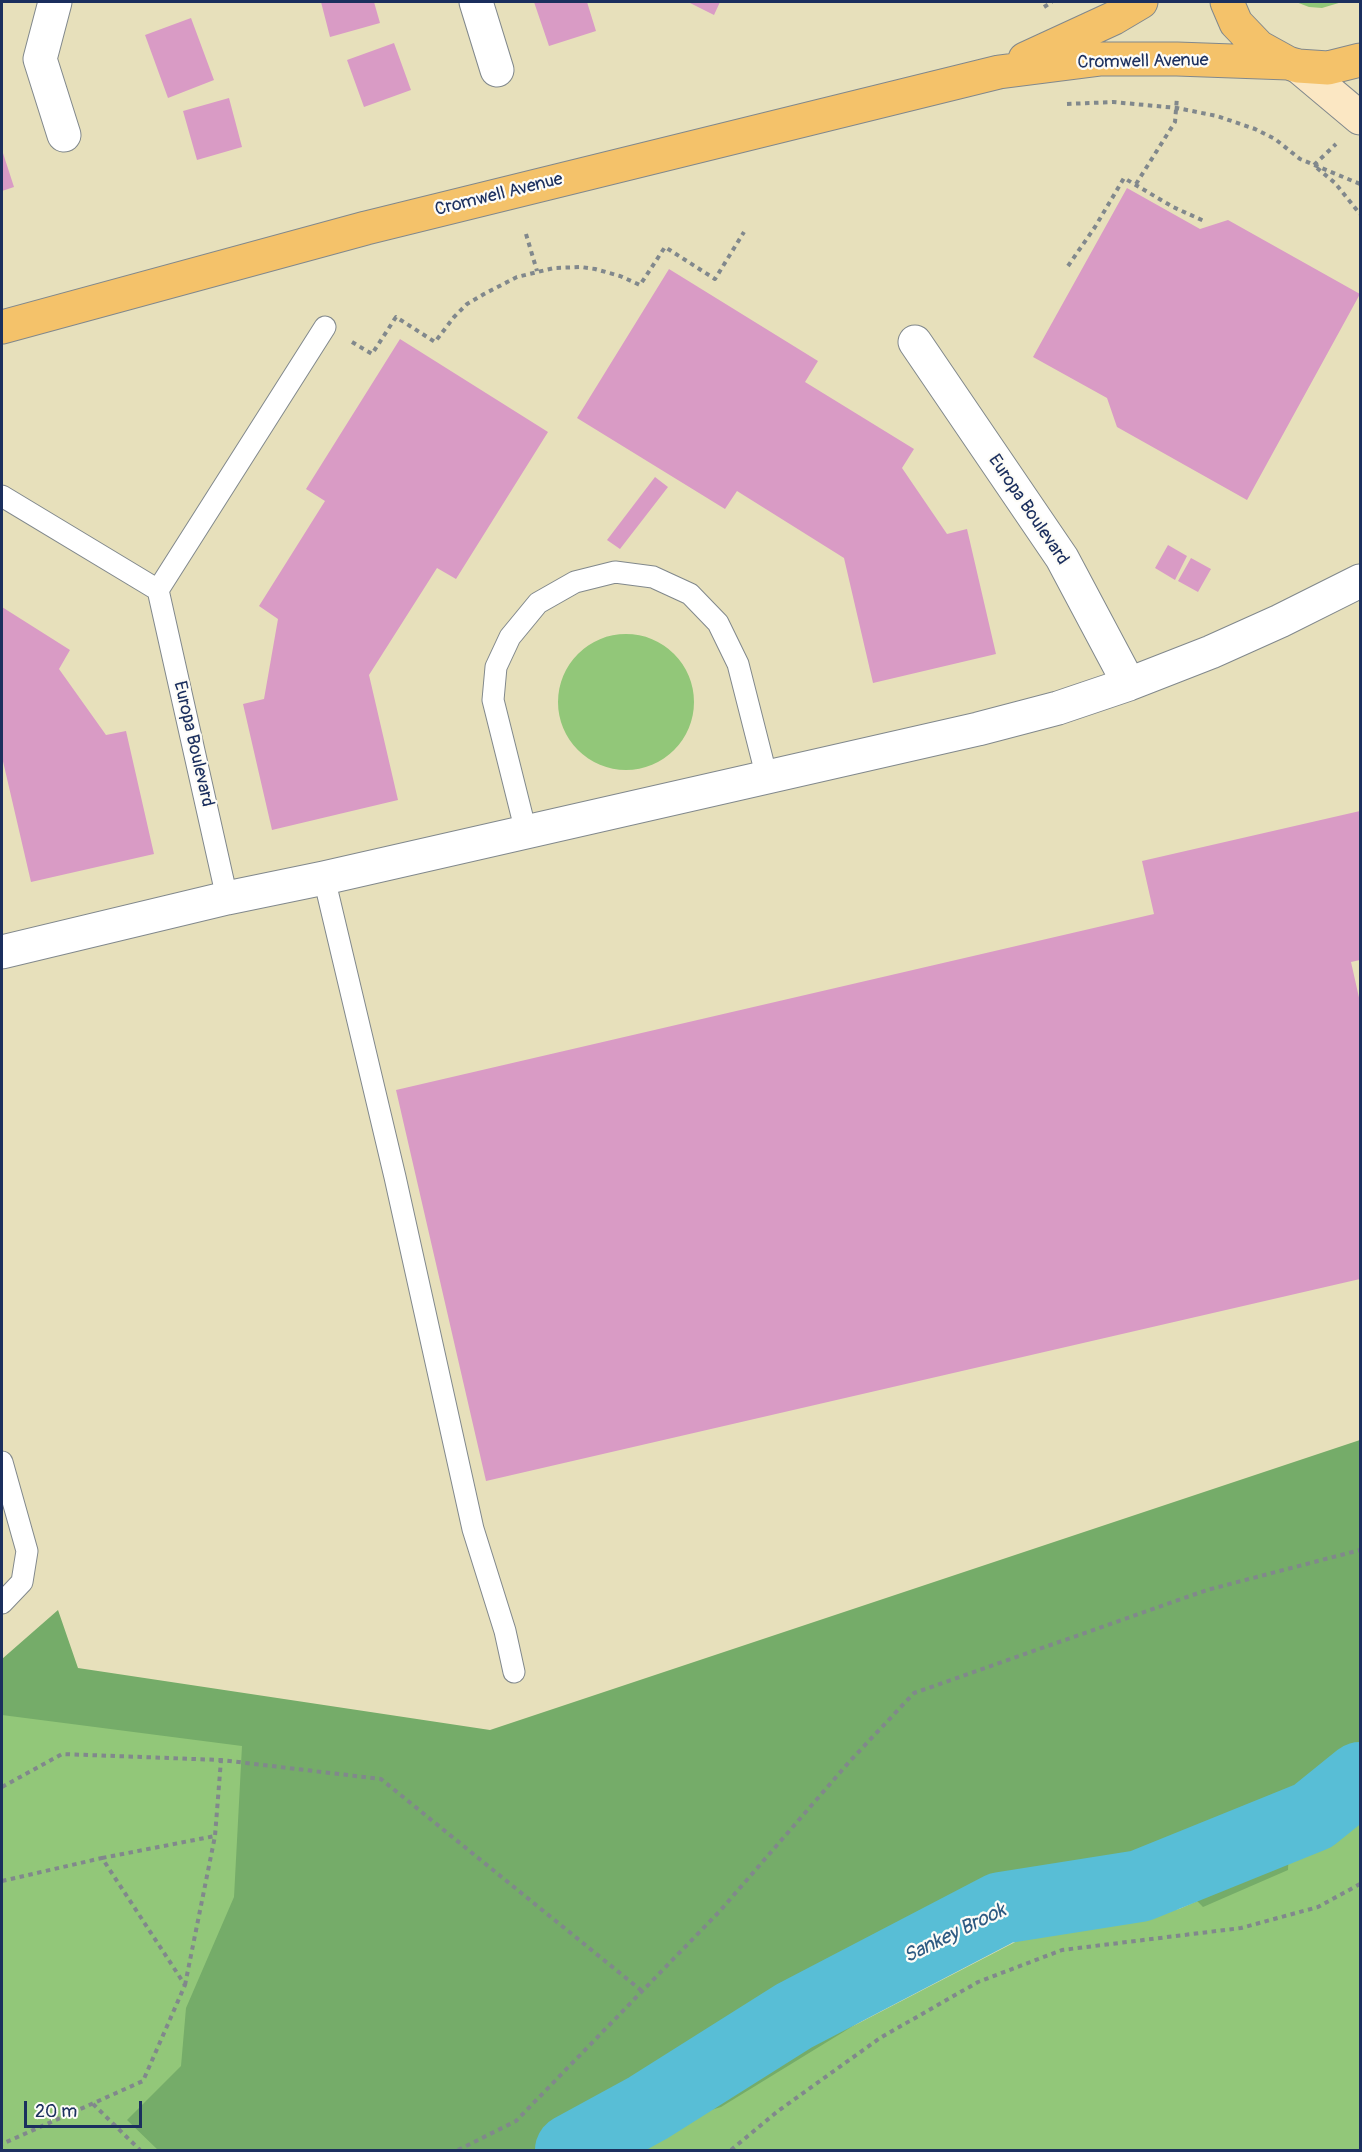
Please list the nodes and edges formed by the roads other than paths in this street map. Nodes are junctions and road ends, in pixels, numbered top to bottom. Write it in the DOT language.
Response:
graph roads {
  1 [pos="55,2"];
  2 [pos="476,2"];
  3 [pos="1141,2"];
  4 [pos="1227,2"];
  5 [pos="1360,60"];
  6 [pos="1293,64"];
  7 [pos="497,70"];
  8 [pos="999,72"];
  9 [pos="1360,118"];
  10 [pos="64,135"];
  11 [pos="2,327"];
  12 [pos="325,327"];
  13 [pos="915,342"];
  14 [pos="2,496"];
  15 [pos="1360,581"];
  16 [pos="158,590"];
  17 [pos="1129,684"];
  18 [pos="767,778"];
  19 [pos="526,832"];
  20 [pos="324,878"];
  21 [pos="227,898"];
  22 [pos="2,951"];
  23 [pos="2,1462"];
  24 [pos="2,1603"];
  25 [pos="514,1672"];
  1 -- 10 [label="street"];
  2 -- 7 [label="street"];
  3 -- 8 [label="main road, Cromwell Avenue"];
  4 -- 6 [label="main road"];
  5 -- 6 [label="main road, Cromwell Avenue"];
  6 -- 8 [label="main road, Cromwell Avenue"];
  6 -- 9 [label="street"];
  8 -- 11 [label="main road, Cromwell Avenue"];
  12 -- 16 [label="lane"];
  13 -- 17 [label="street, Europa Boulevard"];
  14 -- 16 [label="lane"];
  15 -- 17 [label="street"];
  16 -- 21 [label="lane, Europa Boulevard"];
  17 -- 18 [label="street"];
  18 -- 19 [label="street"];
  18 -- 19 [label="lane"];
  19 -- 20 [label="street"];
  20 -- 21 [label="street"];
  20 -- 25 [label="lane"];
  21 -- 22 [label="street"];
  23 -- 24 [label="lane"];
}
